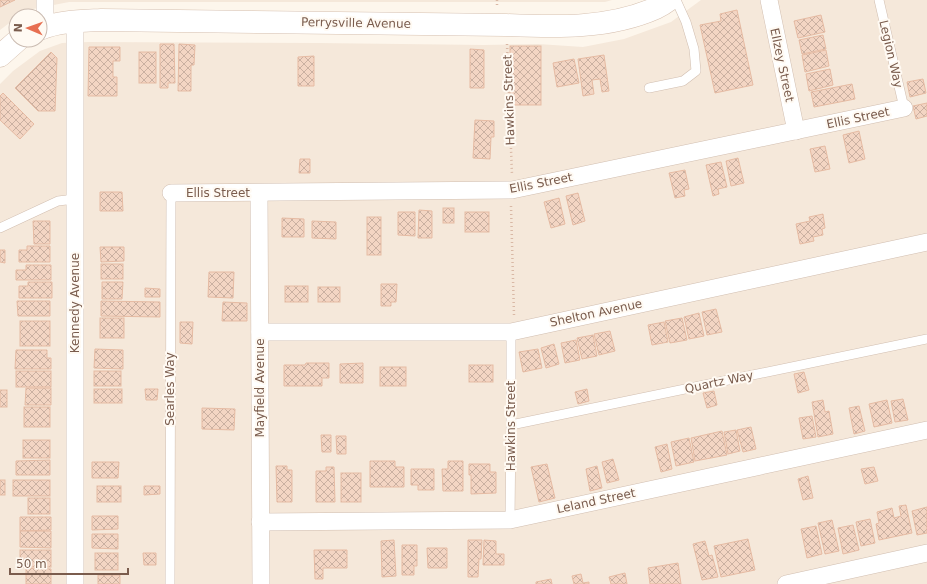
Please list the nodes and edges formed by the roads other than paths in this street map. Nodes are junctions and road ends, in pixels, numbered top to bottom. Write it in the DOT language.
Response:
graph roads {
  1 [pos="669,0"];
  2 [pos="676,0"];
  3 [pos="769,0"];
  4 [pos="879,0"];
  5 [pos="75,21"];
  6 [pos="48,27"];
  7 [pos="9,48"];
  8 [pos="0,56"];
  9 [pos="649,88"];
  10 [pos="904,108"];
  11 [pos="796,131"];
  12 [pos="171,193"];
  13 [pos="260,193"];
  14 [pos="75,199"];
  15 [pos="0,228"];
  16 [pos="927,242"];
  17 [pos="512,326"];
  18 [pos="260,332"];
  19 [pos="927,339"];
  20 [pos="511,425"];
  21 [pos="927,430"];
  22 [pos="510,520"];
  23 [pos="260,522"];
  24 [pos="927,553"];
  25 [pos="75,584"];
  26 [pos="170,584"];
  27 [pos="260,584"];
  28 [pos="786,584"];
  1 -- 5 [label="main road, Perrysville Avenue"];
  2 -- 9 [label="lane"];
  3 -- 11 [label="street, Ellzey Street"];
  4 -- 10 [label="lane, Legion Way"];
  5 -- 6 [label="main road, Perrysville Avenue"];
  5 -- 14 [label="street, Kennedy Avenue"];
  7 -- 8 [label="main road"];
  10 -- 11 [label="street, Ellis Street"];
  11 -- 13 [label="street, Ellis Street"];
  12 -- 13 [label="street, Ellis Street"];
  12 -- 26 [label="lane, Searles Way"];
  13 -- 18 [label="street, Mayfield Avenue"];
  14 -- 15 [label="lane"];
  14 -- 25 [label="street, Kennedy Avenue"];
  16 -- 17 [label="street, Shelton Avenue"];
  17 -- 18 [label="street, Shelton Avenue"];
  17 -- 20 [label="lane, Hawkins Street"];
  18 -- 23 [label="street, Mayfield Avenue"];
  19 -- 20 [label="lane, Quartz Way"];
  20 -- 22 [label="lane, Hawkins Street"];
  21 -- 22 [label="street, Leland Street"];
  22 -- 23 [label="street, Leland Street"];
  23 -- 27 [label="street, Mayfield Avenue"];
  24 -- 28 [label="street"];
}
